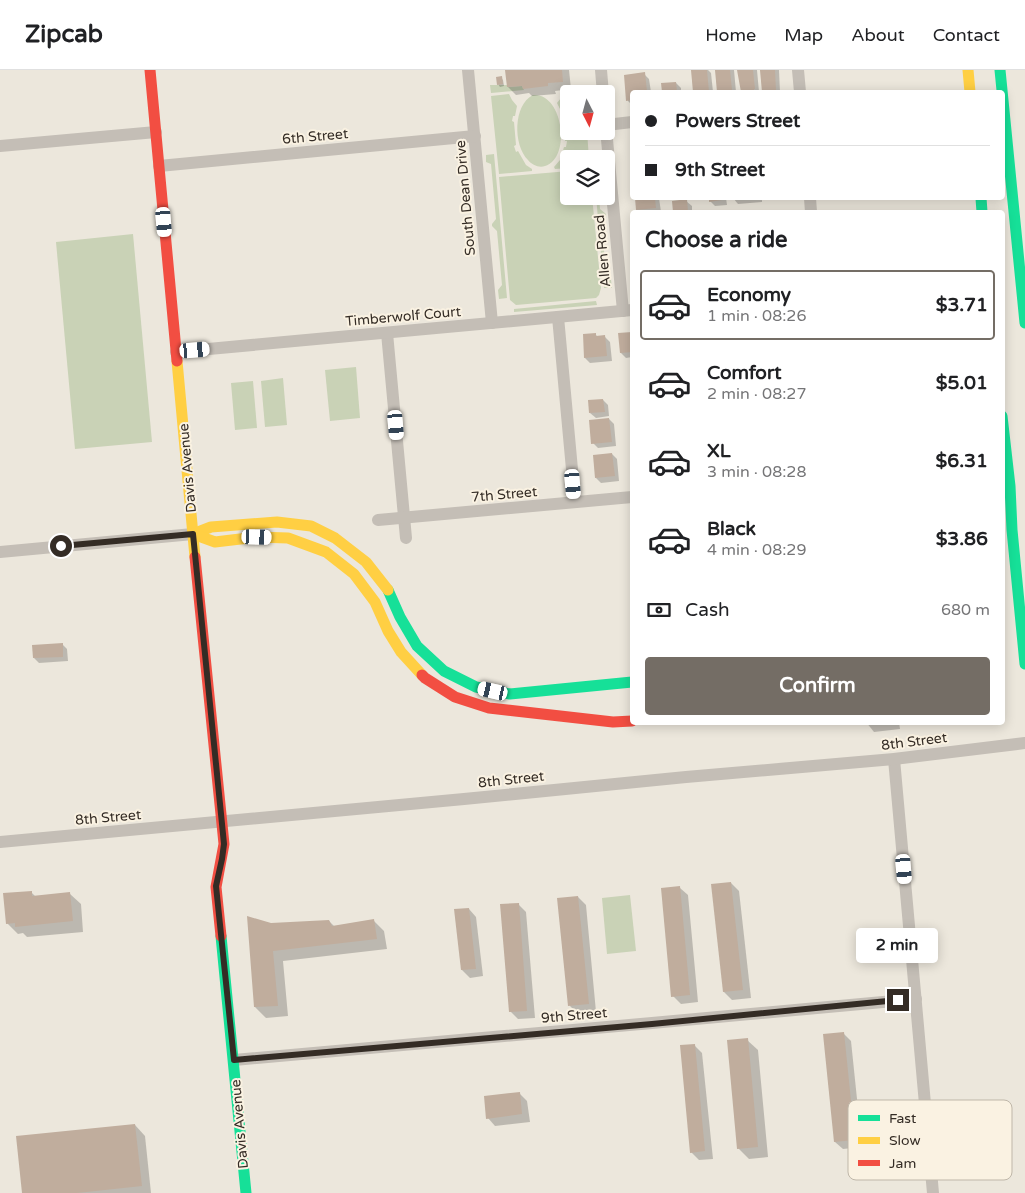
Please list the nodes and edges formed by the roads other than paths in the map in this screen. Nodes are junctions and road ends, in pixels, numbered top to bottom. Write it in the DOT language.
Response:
graph roads {
  1 [pos="150,70"];
  2 [pos="468,70"];
  3 [pos="601,70"];
  4 [pos="798,70"];
  5 [pos="968,70"];
  6 [pos="1000,70"];
  7 [pos="602,85"];
  8 [pos="800,90"];
  9 [pos="970,90"];
  10 [pos="1002,90"];
  11 [pos="1005,121"];
  12 [pos="630,122"];
  13 [pos="615,124"];
  14 [pos="156,132"];
  15 [pos="474,136"];
  16 [pos="607,140"];
  17 [pos="0,146"];
  18 [pos="159,166"];
  19 [pos="628,310"];
  20 [pos="558,317"];
  21 [pos="492,323"];
  22 [pos="1025,323"];
  23 [pos="387,333"];
  24 [pos="176,352"];
  25 [pos="1005,471"];
  26 [pos="630,497"];
  27 [pos="575,502"];
  28 [pos="1025,506"];
  29 [pos="1007,507"];
  30 [pos="404,518"];
  31 [pos="378,520"];
  32 [pos="193,534"];
  33 [pos="406,538"];
  34 [pos="0,552"];
  35 [pos="1025,664"];
  36 [pos="630,682"];
  37 [pos="630,721"];
  38 [pos="1025,743"];
  39 [pos="894,759"];
  40 [pos="222,822"];
  41 [pos="0,842"];
  42 [pos="916,999"];
  43 [pos="234,1060"];
  44 [pos="925,1100"];
  45 [pos="932,1180"];
  46 [pos="246,1193"];
  47 [pos="933,1193"];
  1 -- 14 [label="street, Davis Avenue"];
  2 -- 15 [label="street, South Dean Drive"];
  3 -- 7 [label="street"];
  4 -- 8 [label="street"];
  5 -- 9 [label="street"];
  6 -- 10 [label="street"];
  11 -- 22 [label="street"];
  12 -- 13 [label="street"];
  14 -- 17 [label="street"];
  14 -- 18 [label="street, Davis Avenue"];
  15 -- 18 [label="street, 6th Street"];
  15 -- 21 [label="street, South Dean Drive"];
  16 -- 19 [label="street, Allen Road"];
  18 -- 24 [label="street, Davis Avenue"];
  19 -- 20 [label="street, Timberwolf Court"];
  20 -- 21 [label="street, Timberwolf Court"];
  20 -- 27 [label="street"];
  21 -- 23 [label="street, Timberwolf Court"];
  23 -- 24 [label="street, Timberwolf Court"];
  23 -- 30 [label="street"];
  24 -- 32 [label="street, Davis Avenue"];
  25 -- 29 [label="street"];
  26 -- 27 [label="street, 7th Street"];
  27 -- 30 [label="street, 7th Street"];
  28 -- 29 [label="street"];
  29 -- 35 [label="street"];
  30 -- 31 [label="street, 7th Street"];
  30 -- 33 [label="street"];
  32 -- 34 [label="street"];
  32 -- 36 [label="street"];
  32 -- 37 [label="street"];
  32 -- 40 [label="street, Davis Avenue"];
  38 -- 39 [label="street, 8th Street"];
  39 -- 40 [label="street, 8th Street"];
  39 -- 42 [label="street"];
  40 -- 41 [label="street, 8th Street"];
  40 -- 43 [label="street, Davis Avenue"];
  42 -- 43 [label="street, 9th Street"];
  42 -- 44 [label="street"];
  43 -- 46 [label="street, Davis Avenue"];
  45 -- 47 [label="street"];
}
